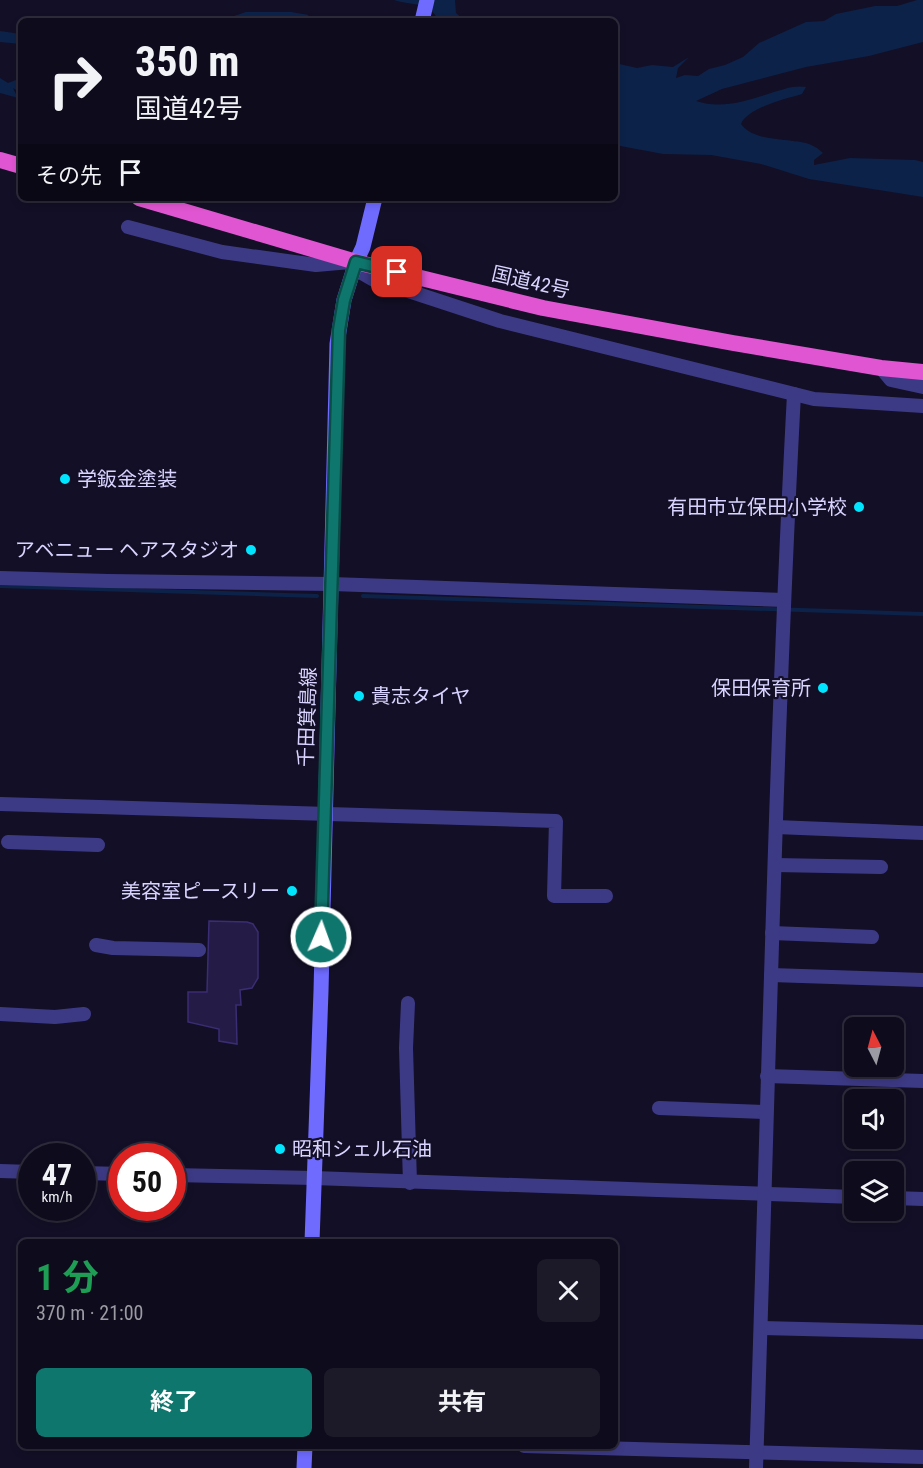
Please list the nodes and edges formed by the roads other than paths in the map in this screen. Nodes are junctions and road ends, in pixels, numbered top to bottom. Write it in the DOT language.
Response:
graph roads {
  1 [pos="428,0"];
  2 [pos="423,18"];
  3 [pos="0,160"];
  4 [pos="18,165"];
  5 [pos="150,201"];
  6 [pos="374,201"];
  7 [pos="128,227"];
  8 [pos="357,259"];
  9 [pos="881,368"];
  10 [pos="923,372"];
  11 [pos="923,387"];
  12 [pos="794,394"];
  13 [pos="923,406"];
  14 [pos="0,578"];
  15 [pos="332,584"];
  16 [pos="784,600"];
  17 [pos="0,804"];
  18 [pos="325,814"];
  19 [pos="776,827"];
  20 [pos="923,833"];
  21 [pos="8,842"];
  22 [pos="98,845"];
  23 [pos="775,865"];
  24 [pos="881,867"];
  25 [pos="606,896"];
  26 [pos="772,933"];
  27 [pos="872,937"];
  28 [pos="96,945"];
  29 [pos="199,950"];
  30 [pos="771,975"];
  31 [pos="923,980"];
  32 [pos="408,1003"];
  33 [pos="0,1014"];
  34 [pos="84,1014"];
  35 [pos="767,1076"];
  36 [pos="923,1081"];
  37 [pos="659,1108"];
  38 [pos="766,1112"];
  39 [pos="0,1171"];
  40 [pos="18,1172"];
  41 [pos="186,1175"];
  42 [pos="314,1178"];
  43 [pos="410,1182"];
  44 [pos="764,1194"];
  45 [pos="844,1197"];
  46 [pos="904,1198"];
  47 [pos="923,1199"];
  48 [pos="312,1239"];
  49 [pos="760,1328"];
  50 [pos="923,1332"];
  51 [pos="305,1449"];
  52 [pos="618,1449"];
  53 [pos="756,1453"];
  54 [pos="923,1457"];
  55 [pos="304,1468"];
  56 [pos="756,1468"];
  1 -- 2 [label="main road"];
  3 -- 4 [label="highway"];
  5 -- 8 [label="highway, 国道42号"];
  6 -- 8 [label="main road, 千田箕島線"];
  7 -- 8 [label="street"];
  8 -- 9 [label="highway, 国道42号"];
  8 -- 12 [label="street"];
  8 -- 15 [label="main road, 千田箕島線"];
  9 -- 10 [label="highway, 国道42号"];
  9 -- 11 [label="street"];
  12 -- 13 [label="street"];
  12 -- 16 [label="street"];
  14 -- 15 [label="street"];
  15 -- 16 [label="street"];
  15 -- 18 [label="main road, 千田箕島線"];
  16 -- 19 [label="street"];
  17 -- 18 [label="street"];
  18 -- 25 [label="street"];
  18 -- 42 [label="main road, 千田箕島線"];
  19 -- 20 [label="street"];
  19 -- 23 [label="street"];
  21 -- 22 [label="street"];
  23 -- 24 [label="street"];
  23 -- 26 [label="street"];
  26 -- 27 [label="street"];
  26 -- 30 [label="street"];
  28 -- 29 [label="street"];
  30 -- 31 [label="street"];
  30 -- 35 [label="street"];
  32 -- 43 [label="street"];
  33 -- 34 [label="street"];
  35 -- 36 [label="street"];
  35 -- 38 [label="street"];
  37 -- 38 [label="street"];
  38 -- 44 [label="street"];
  39 -- 40 [label="street"];
  41 -- 42 [label="street"];
  42 -- 43 [label="street"];
  42 -- 48 [label="main road, 千田箕島線"];
  43 -- 44 [label="street"];
  44 -- 45 [label="street"];
  44 -- 49 [label="street"];
  46 -- 47 [label="street"];
  49 -- 50 [label="street"];
  49 -- 53 [label="street"];
  51 -- 55 [label="main road"];
  52 -- 53 [label="street"];
  53 -- 54 [label="street"];
  53 -- 56 [label="street"];
}
